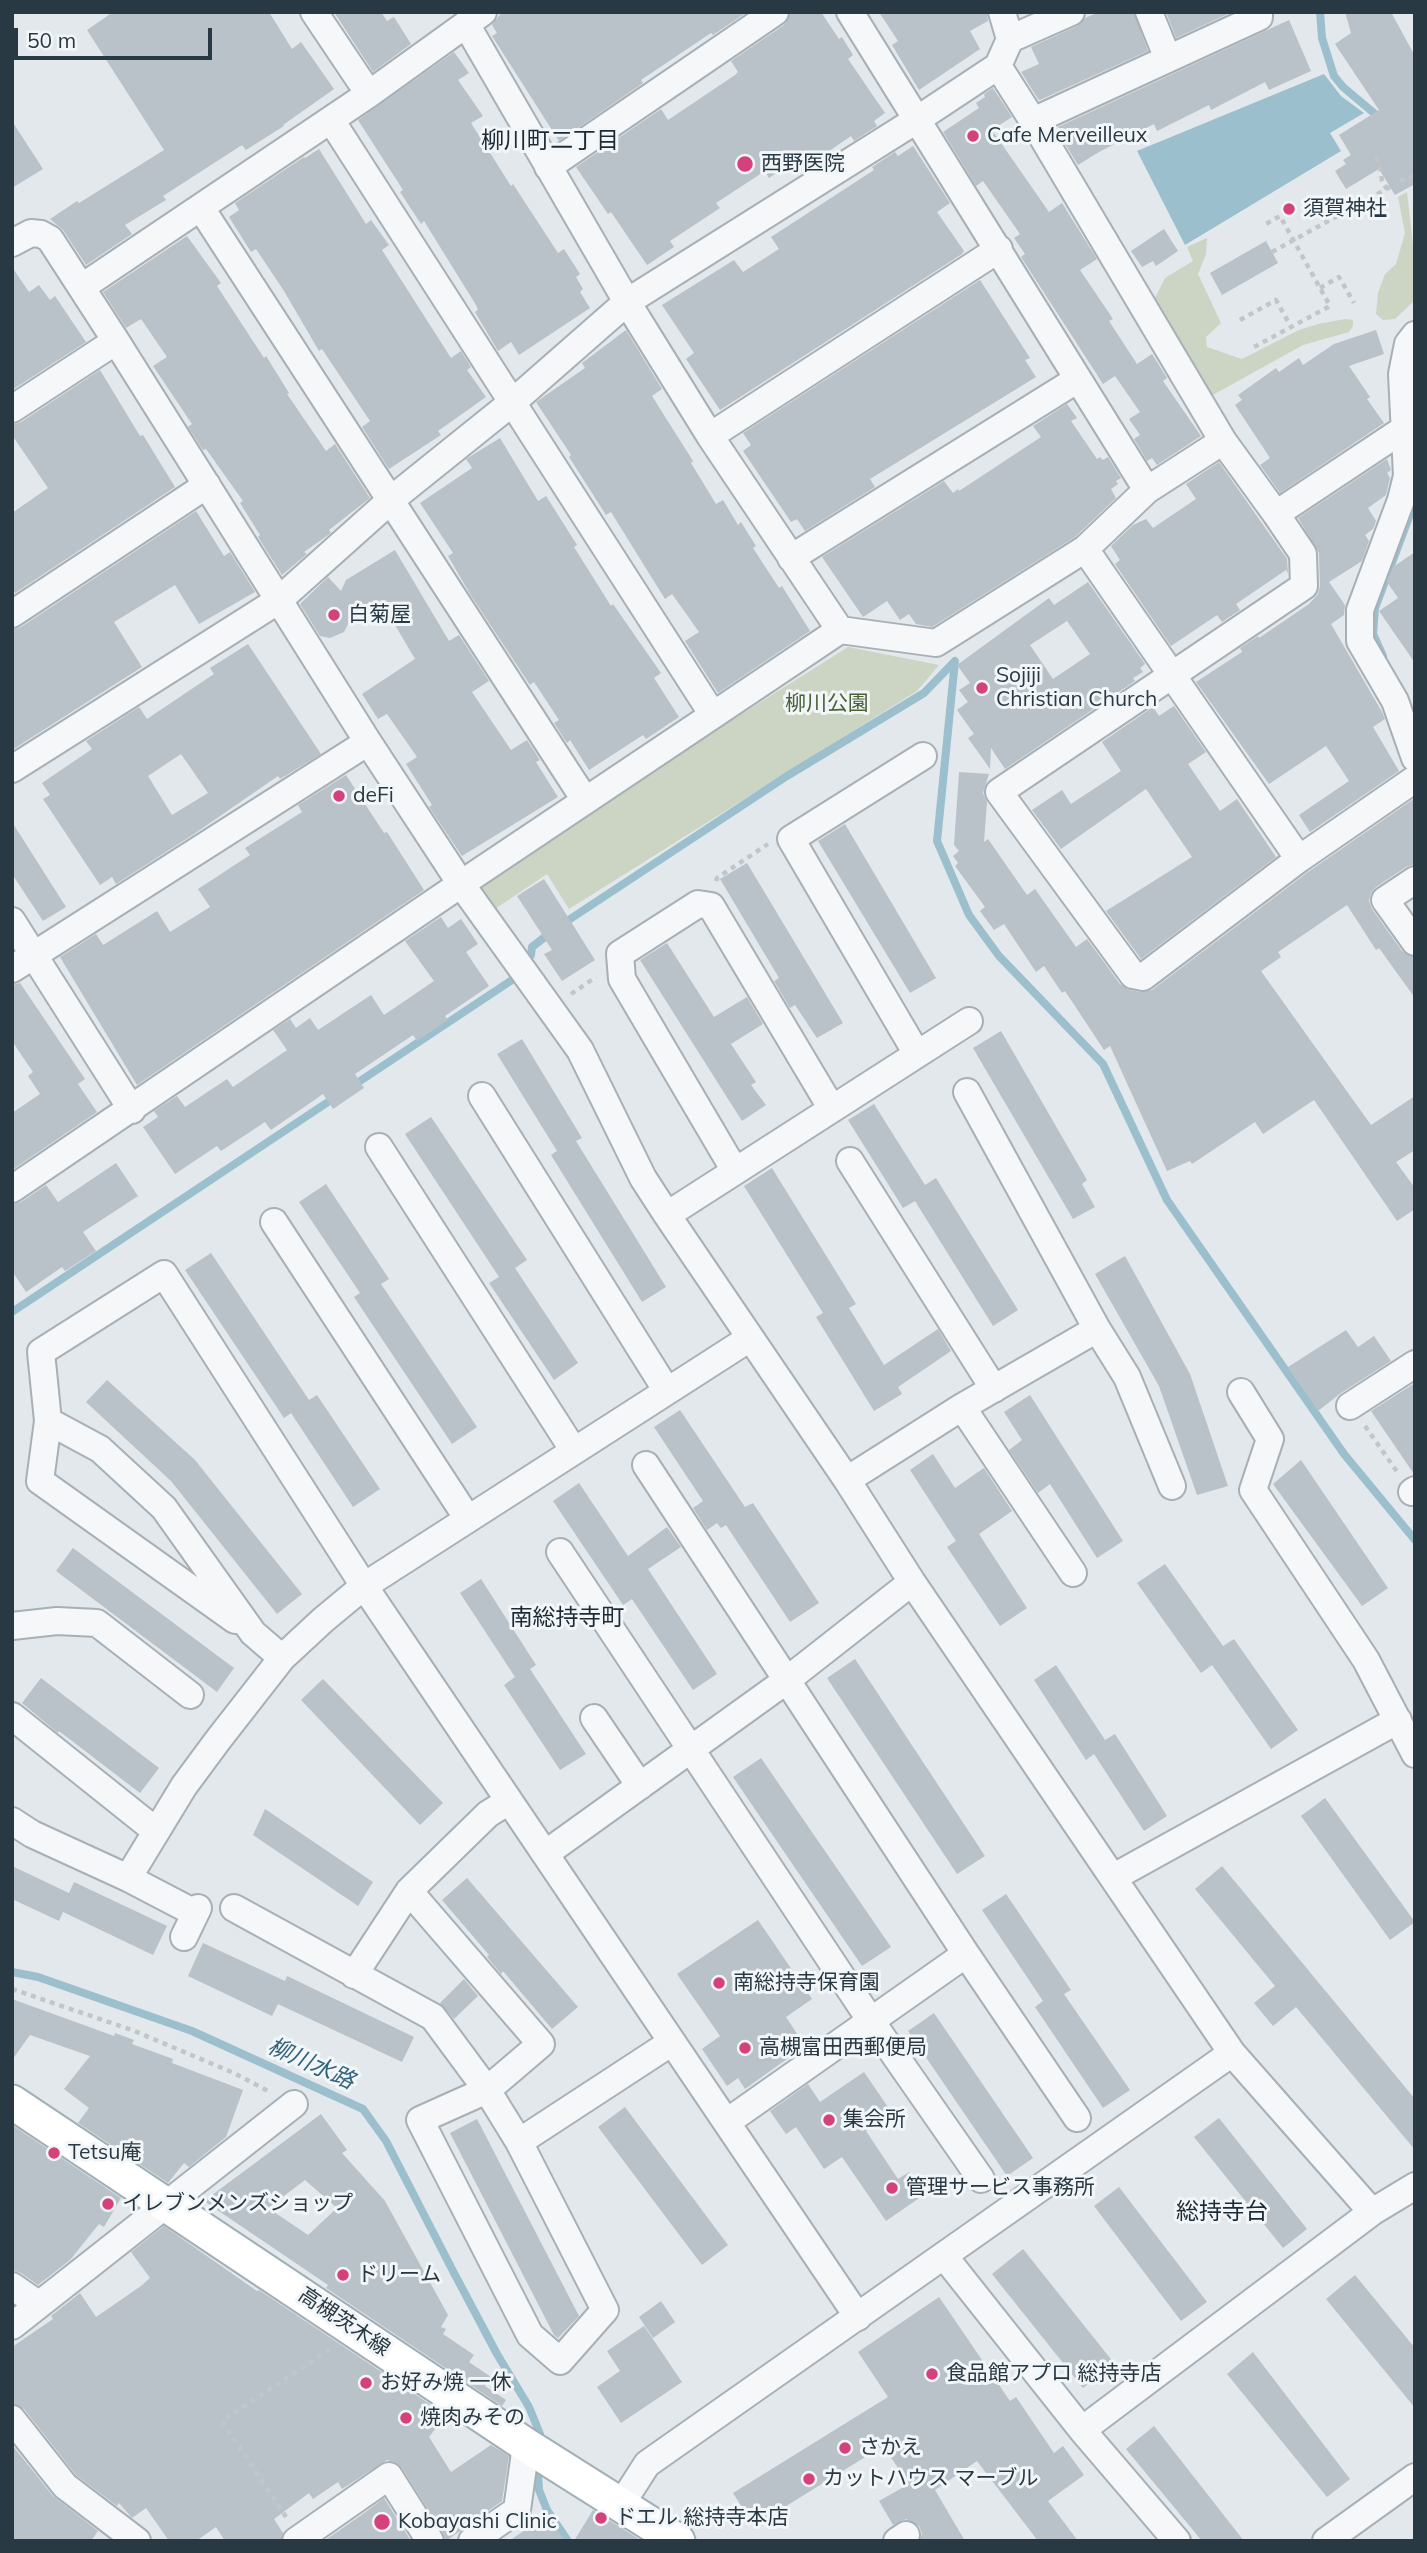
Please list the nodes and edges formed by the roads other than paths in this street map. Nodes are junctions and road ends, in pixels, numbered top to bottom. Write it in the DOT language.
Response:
graph roads {
  1 [pos="314,12"];
  2 [pos="775,12"];
  3 [pos="850,12"];
  4 [pos="1002,12"];
  5 [pos="1071,12"];
  6 [pos="1149,12"];
  7 [pos="1259,12"];
  8 [pos="475,18"];
  9 [pos="1010,39"];
  10 [pos="1168,59"];
  11 [pos="998,65"];
  12 [pos="369,94"];
  13 [pos="918,119"];
  14 [pos="331,120"];
  15 [pos="1033,121"];
  16 [pos="548,167"];
  17 [pos="201,208"];
  18 [pos="15,236"];
  19 [pos="999,249"];
  20 [pos="82,287"];
  21 [pos="627,302"];
  22 [pos="1415,335"];
  23 [pos="116,341"];
  24 [pos="1077,379"];
  25 [pos="514,401"];
  26 [pos="12,409"];
  27 [pos="1409,427"];
  28 [pos="710,436"];
  29 [pos="1223,441"];
  30 [pos="207,485"];
  31 [pos="1147,490"];
  32 [pos="392,499"];
  33 [pos="1408,510"];
  34 [pos="1276,514"];
  35 [pos="1085,549"];
  36 [pos="791,558"];
  37 [pos="279,600"];
  38 [pos="12,614"];
  39 [pos="840,630"];
  40 [pos="1173,674"];
  41 [pos="713,715"];
  42 [pos="368,742"];
  43 [pos="923,756"];
  44 [pos="1415,758"];
  45 [pos="12,769"];
  46 [pos="1415,779"];
  47 [pos="586,800"];
  48 [pos="1299,859"];
  49 [pos="1415,880"];
  50 [pos="461,884"];
  51 [pos="12,921"];
  52 [pos="1415,942"];
  53 [pos="22,962"];
  54 [pos="969,1021"];
  55 [pos="917,1054"];
  56 [pos="967,1092"];
  57 [pos="482,1096"];
  58 [pos="832,1109"];
  59 [pos="132,1110"];
  60 [pos="379,1147"];
  61 [pos="850,1161"];
  62 [pos="735,1171"];
  63 [pos="12,1189"];
  64 [pos="667,1215"];
  65 [pos="274,1223"];
  66 [pos="1097,1329"];
  67 [pos="750,1338"];
  68 [pos="1415,1364"];
  69 [pos="993,1390"];
  70 [pos="667,1391"];
  71 [pos="1241,1392"];
  72 [pos="1350,1406"];
  73 [pos="962,1407"];
  74 [pos="48,1421"];
  75 [pos="574,1451"];
  76 [pos="646,1465"];
  77 [pos="847,1480"];
  78 [pos="1172,1486"];
  79 [pos="468,1519"];
  80 [pos="560,1552"];
  81 [pos="1073,1573"];
  82 [pos="912,1582"];
  83 [pos="364,1586"];
  84 [pos="12,1626"];
  85 [pos="253,1633"];
  86 [pos="282,1658"];
  87 [pos="787,1680"];
  88 [pos="190,1695"];
  89 [pos="12,1716"];
  90 [pos="594,1718"];
  91 [pos="1398,1720"];
  92 [pos="692,1749"];
  93 [pos="1415,1754"];
  94 [pos="640,1786"];
  95 [pos="509,1801"];
  96 [pos="12,1821"];
  97 [pos="156,1831"];
  98 [pos="545,1854"];
  99 [pos="1114,1877"];
  100 [pos="128,1878"];
  101 [pos="409,1891"];
  102 [pos="234,1908"];
  103 [pos="184,1937"];
  104 [pos="966,1954"];
  105 [pos="354,1975"];
  106 [pos="871,2021"];
  107 [pos="672,2042"];
  108 [pos="1232,2053"];
  109 [pos="487,2090"];
  110 [pos="12,2102"];
  111 [pos="294,2104"];
  112 [pos="1077,2118"];
  113 [pos="727,2122"];
  114 [pos="519,2142"];
  115 [pos="981,2179"];
  116 [pos="1415,2186"];
  117 [pos="167,2203"];
  118 [pos="1372,2212"];
  119 [pos="944,2256"];
  120 [pos="12,2286"];
  121 [pos="38,2304"];
  122 [pos="858,2317"];
  123 [pos="12,2326"];
  124 [pos="12,2419"];
  125 [pos="1083,2430"];
  126 [pos="527,2445"];
  127 [pos="1415,2477"];
  128 [pos="622,2503"];
  129 [pos="298,2539"];
  130 [pos="476,2540"];
  131 [pos="137,2541"];
  132 [pos="430,2541"];
  133 [pos="678,2541"];
  134 [pos="1177,2541"];
  135 [pos="1326,2541"];
  1 -- 12 [label="street"];
  2 -- 16 [label="street"];
  3 -- 13 [label="street"];
  4 -- 9 [label="street"];
  5 -- 9 [label="street"];
  6 -- 10 [label="street"];
  7 -- 10 [label="street"];
  8 -- 12 [label="street"];
  8 -- 16 [label="street"];
  9 -- 11 [label="street"];
  10 -- 15 [label="street"];
  11 -- 13 [label="street"];
  11 -- 15 [label="street"];
  12 -- 14 [label="street"];
  13 -- 19 [label="street"];
  13 -- 21 [label="street"];
  14 -- 17 [label="street"];
  14 -- 25 [label="street"];
  15 -- 29 [label="street"];
  16 -- 21 [label="street"];
  17 -- 20 [label="street"];
  17 -- 32 [label="street"];
  18 -- 20 [label="street"];
  19 -- 24 [label="street"];
  19 -- 28 [label="street"];
  20 -- 23 [label="street"];
  21 -- 25 [label="street"];
  21 -- 28 [label="street"];
  22 -- 27 [label="street"];
  23 -- 26 [label="street"];
  23 -- 30 [label="street"];
  24 -- 31 [label="street"];
  24 -- 36 [label="street"];
  25 -- 32 [label="street"];
  25 -- 41 [label="street"];
  27 -- 33 [label="street"];
  27 -- 34 [label="street"];
  28 -- 36 [label="street"];
  29 -- 31 [label="street"];
  29 -- 34 [label="street"];
  30 -- 37 [label="street"];
  30 -- 38 [label="street"];
  31 -- 35 [label="street"];
  32 -- 37 [label="street"];
  32 -- 47 [label="street"];
  33 -- 44 [label="street"];
  34 -- 40 [label="street"];
  35 -- 39 [label="street"];
  35 -- 40 [label="street"];
  36 -- 39 [label="street"];
  37 -- 42 [label="street"];
  37 -- 45 [label="street"];
  39 -- 41 [label="street"];
  40 -- 48 [label="street"];
  40 -- 48 [label="street"];
  41 -- 47 [label="street"];
  42 -- 50 [label="street"];
  42 -- 53 [label="street"];
  43 -- 55 [label="street"];
  46 -- 48 [label="street"];
  47 -- 50 [label="street"];
  49 -- 52 [label="street"];
  50 -- 59 [label="street"];
  50 -- 64 [label="street"];
  51 -- 53 [label="street"];
  53 -- 59 [label="street"];
  54 -- 55 [label="street"];
  55 -- 58 [label="street"];
  56 -- 66 [label="street"];
  57 -- 70 [label="street"];
  58 -- 62 [label="street"];
  58 -- 62 [label="street"];
  59 -- 63 [label="street"];
  60 -- 75 [label="street"];
  61 -- 69 [label="street"];
  62 -- 64 [label="street"];
  64 -- 67 [label="street"];
  65 -- 79 [label="street"];
  66 -- 69 [label="street"];
  66 -- 78 [label="street"];
  67 -- 70 [label="street"];
  67 -- 77 [label="street"];
  68 -- 72 [label="street"];
  69 -- 73 [label="street"];
  70 -- 75 [label="street"];
  71 -- 91 [label="street"];
  73 -- 77 [label="street"];
  73 -- 81 [label="street"];
  74 -- 83 [label="street"];
  74 -- 85 [label="street"];
  74 -- 85 [label="street"];
  75 -- 79 [label="street"];
  76 -- 87 [label="street"];
  77 -- 82 [label="street"];
  79 -- 83 [label="street"];
  80 -- 92 [label="street"];
  82 -- 87 [label="street"];
  82 -- 99 [label="street"];
  83 -- 86 [label="street"];
  83 -- 95 [label="street"];
  84 -- 88 [label="street"];
  85 -- 86 [label="street"];
  86 -- 97 [label="street"];
  87 -- 92 [label="street"];
  87 -- 104 [label="street"];
  89 -- 97 [label="street"];
  90 -- 94 [label="street"];
  91 -- 93 [label="street"];
  91 -- 99 [label="street"];
  92 -- 94 [label="street"];
  92 -- 106 [label="street"];
  94 -- 98 [label="street"];
  95 -- 98 [label="street"];
  95 -- 101 [label="street"];
  96 -- 100 [label="street"];
  97 -- 100 [label="street"];
  98 -- 107 [label="street"];
  99 -- 108 [label="street"];
  100 -- 103 [label="street"];
  101 -- 105 [label="street"];
  101 -- 109 [label="street"];
  102 -- 105 [label="street"];
  104 -- 106 [label="street"];
  104 -- 112 [label="street"];
  105 -- 109 [label="street"];
  106 -- 113 [label="street"];
  106 -- 115 [label="street"];
  107 -- 113 [label="street"];
  107 -- 114 [label="street"];
  108 -- 118 [label="street"];
  108 -- 119 [label="street"];
  109 -- 114 [label="street"];
  109 -- 114 [label="street"];
  110 -- 117 [label="main road, 高槻茨木線"];
  111 -- 117 [label="street"];
  113 -- 122 [label="street"];
  116 -- 118 [label="street"];
  117 -- 121 [label="street"];
  117 -- 126 [label="main road, 高槻茨木線"];
  118 -- 125 [label="street"];
  119 -- 122 [label="street"];
  119 -- 125 [label="street"];
  120 -- 121 [label="street"];
  121 -- 123 [label="street"];
  122 -- 128 [label="street"];
  124 -- 131 [label="street"];
  125 -- 134 [label="street"];
  126 -- 128 [label="main road, 高槻茨木線"];
  126 -- 130 [label="street"];
  127 -- 135 [label="street"];
  128 -- 133 [label="main road, 高槻茨木線"];
  129 -- 132 [label="street"];
}
